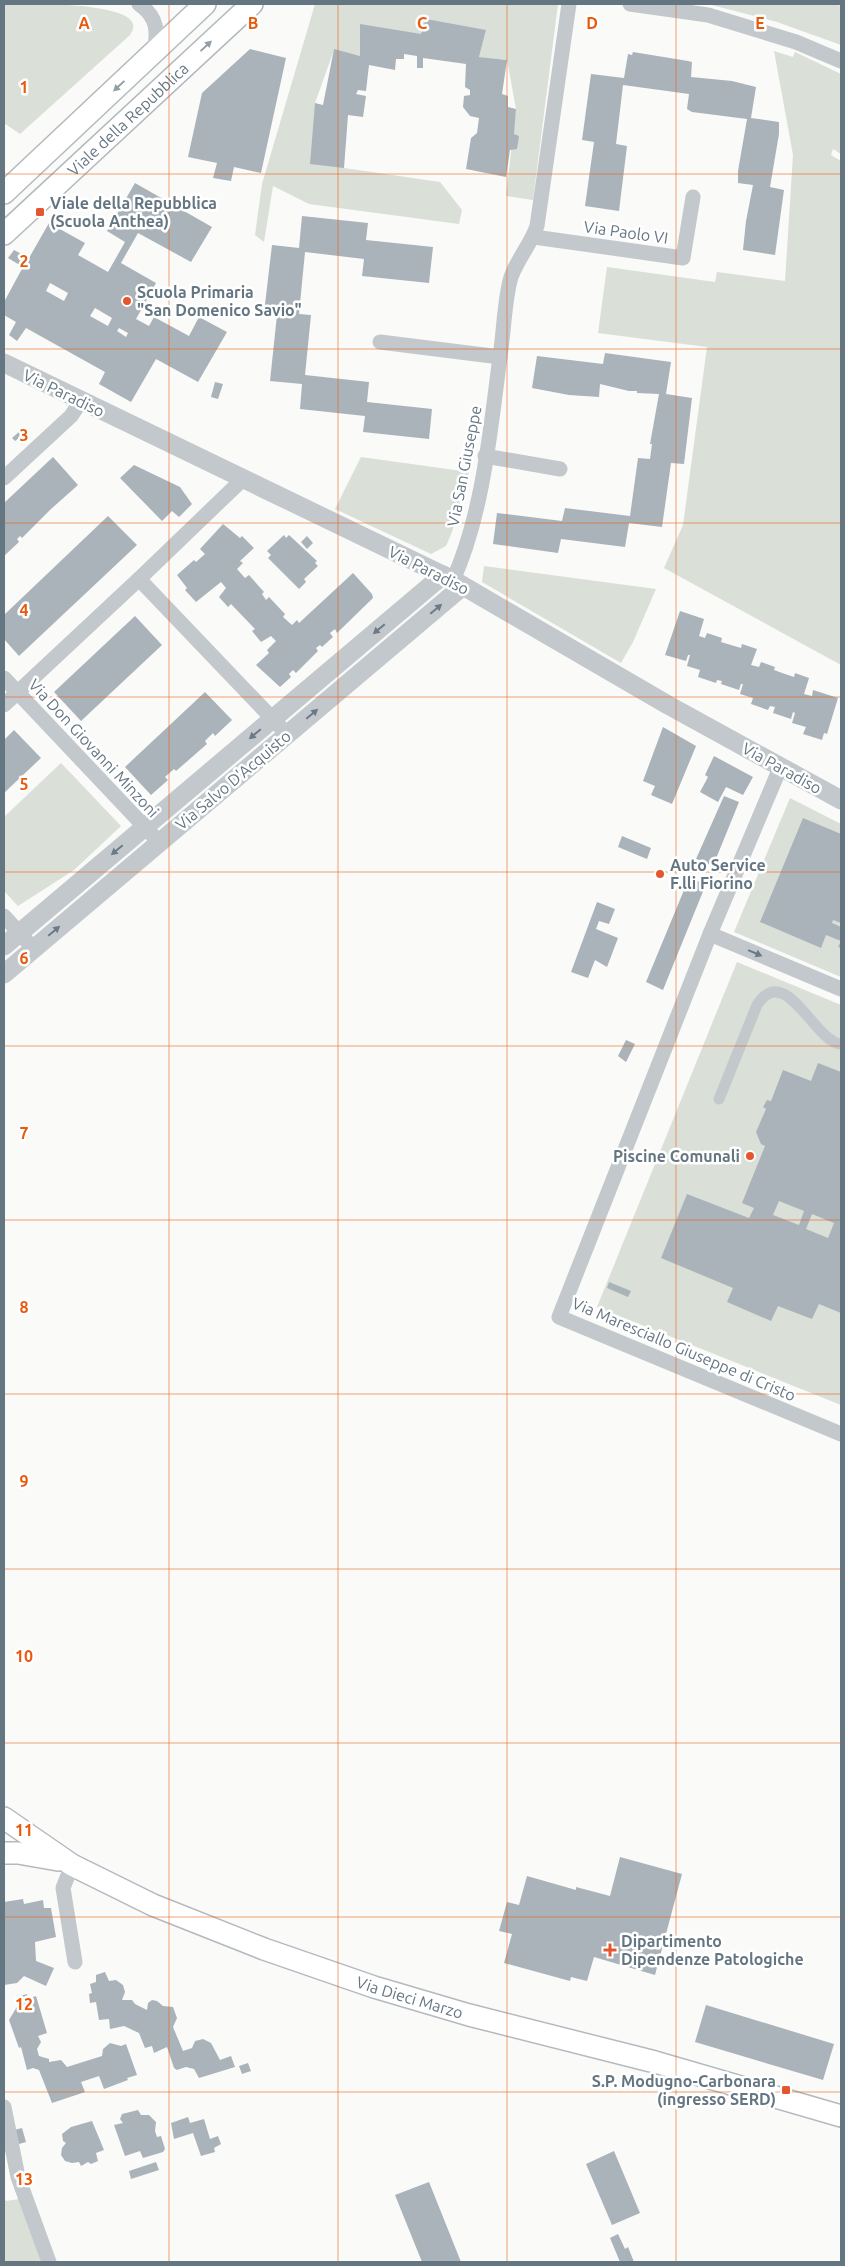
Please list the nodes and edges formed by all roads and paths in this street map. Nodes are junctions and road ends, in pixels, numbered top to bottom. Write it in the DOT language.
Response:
graph roads {
  1 [pos="139,4"];
  2 [pos="205,4"];
  3 [pos="252,4"];
  4 [pos="568,4"];
  5 [pos="630,4"];
  6 [pos="154,53"];
  7 [pos="841,61"];
  8 [pos="4,193"];
  9 [pos="692,197"];
  10 [pos="4,234"];
  11 [pos="534,237"];
  12 [pos="380,342"];
  13 [pos="500,357"];
  14 [pos="4,363"];
  15 [pos="81,401"];
  16 [pos="485,456"];
  17 [pos="560,469"];
  18 [pos="4,478"];
  19 [pos="243,479"];
  20 [pos="139,579"];
  21 [pos="453,581"];
  22 [pos="4,678"];
  23 [pos="17,692"];
  24 [pos="4,705"];
  25 [pos="274,718"];
  26 [pos="288,734"];
  27 [pos="780,768"];
  28 [pos="841,800"];
  29 [pos="145,826"];
  30 [pos="160,843"];
  31 [pos="4,916"];
  32 [pos="20,933"];
  33 [pos="710,934"];
  34 [pos="4,946"];
  35 [pos="34,948"];
  36 [pos="4,974"];
  37 [pos="841,989"];
  38 [pos="841,1044"];
  39 [pos="719,1099"];
  40 [pos="841,1434"];
  41 [pos="4,1818"];
  42 [pos="4,1853"];
  43 [pos="68,1863"];
  44 [pos="75,1962"];
  45 [pos="4,2107"];
  46 [pos="841,2116"];
  47 [pos="49,2262"];
  1 -- 6 [label="street"];
  2 -- 6 [label="main road, Viale della Repubblica"];
  10 -- 3 [label="main road, Viale della Repubblica, one-way"];
  4 -- 11 [label="street"];
  5 -- 7 [label="street"];
  6 -- 8 [label="main road, Viale della Repubblica, one-way"];
  9 -- 11 [label="street, Via Paolo VI"];
  11 -- 13 [label="street, Via San Giuseppe"];
  12 -- 13 [label="street"];
  13 -- 16 [label="street, Via San Giuseppe"];
  14 -- 15 [label="street, Via Paradiso"];
  15 -- 18 [label="street"];
  15 -- 19 [label="street, Via Paradiso"];
  16 -- 17 [label="street"];
  16 -- 21 [label="street, Via San Giuseppe"];
  19 -- 20 [label="street"];
  19 -- 21 [label="street, Via Paradiso"];
  20 -- 23 [label="street"];
  20 -- 25 [label="street"];
  21 -- 25 [label="street, Via Salvo D'Acquisto, one-way"];
  26 -- 21 [label="street, Via Salvo D'Acquisto, one-way"];
  21 -- 27 [label="street, Via Paradiso"];
  22 -- 23 [label="street, Via Don Giovanni Minzoni"];
  23 -- 24 [label="street"];
  23 -- 29 [label="street, Via Don Giovanni Minzoni"];
  25 -- 26 [label="street"];
  25 -- 29 [label="street, Via Salvo D'Acquisto, one-way"];
  26 -- 30 [label="street, Via Salvo D'Acquisto"];
  27 -- 28 [label="street, Via Paradiso"];
  27 -- 33 [label="street, Via Maresciallo Giuseppe di Cristo"];
  29 -- 30 [label="street, Via Don Giovanni Minzoni"];
  29 -- 32 [label="street, Via Salvo D'Acquisto, one-way"];
  35 -- 30 [label="street, Via Salvo D'Acquisto, one-way"];
  31 -- 32 [label="street"];
  32 -- 34 [label="street, Via Salvo D'Acquisto"];
  32 -- 35 [label="street"];
  33 -- 37 [label="street, one-way"];
  33 -- 40 [label="street, Via Maresciallo Giuseppe di Cristo"];
  35 -- 36 [label="street, Via Salvo D'Acquisto"];
  38 -- 39 [label="street"];
  41 -- 43 [label="main road, Via Dieci Marzo"];
  42 -- 43 [label="main road"];
  43 -- 44 [label="street"];
  43 -- 46 [label="main road, Via Dieci Marzo"];
  45 -- 47 [label="street"];
}
